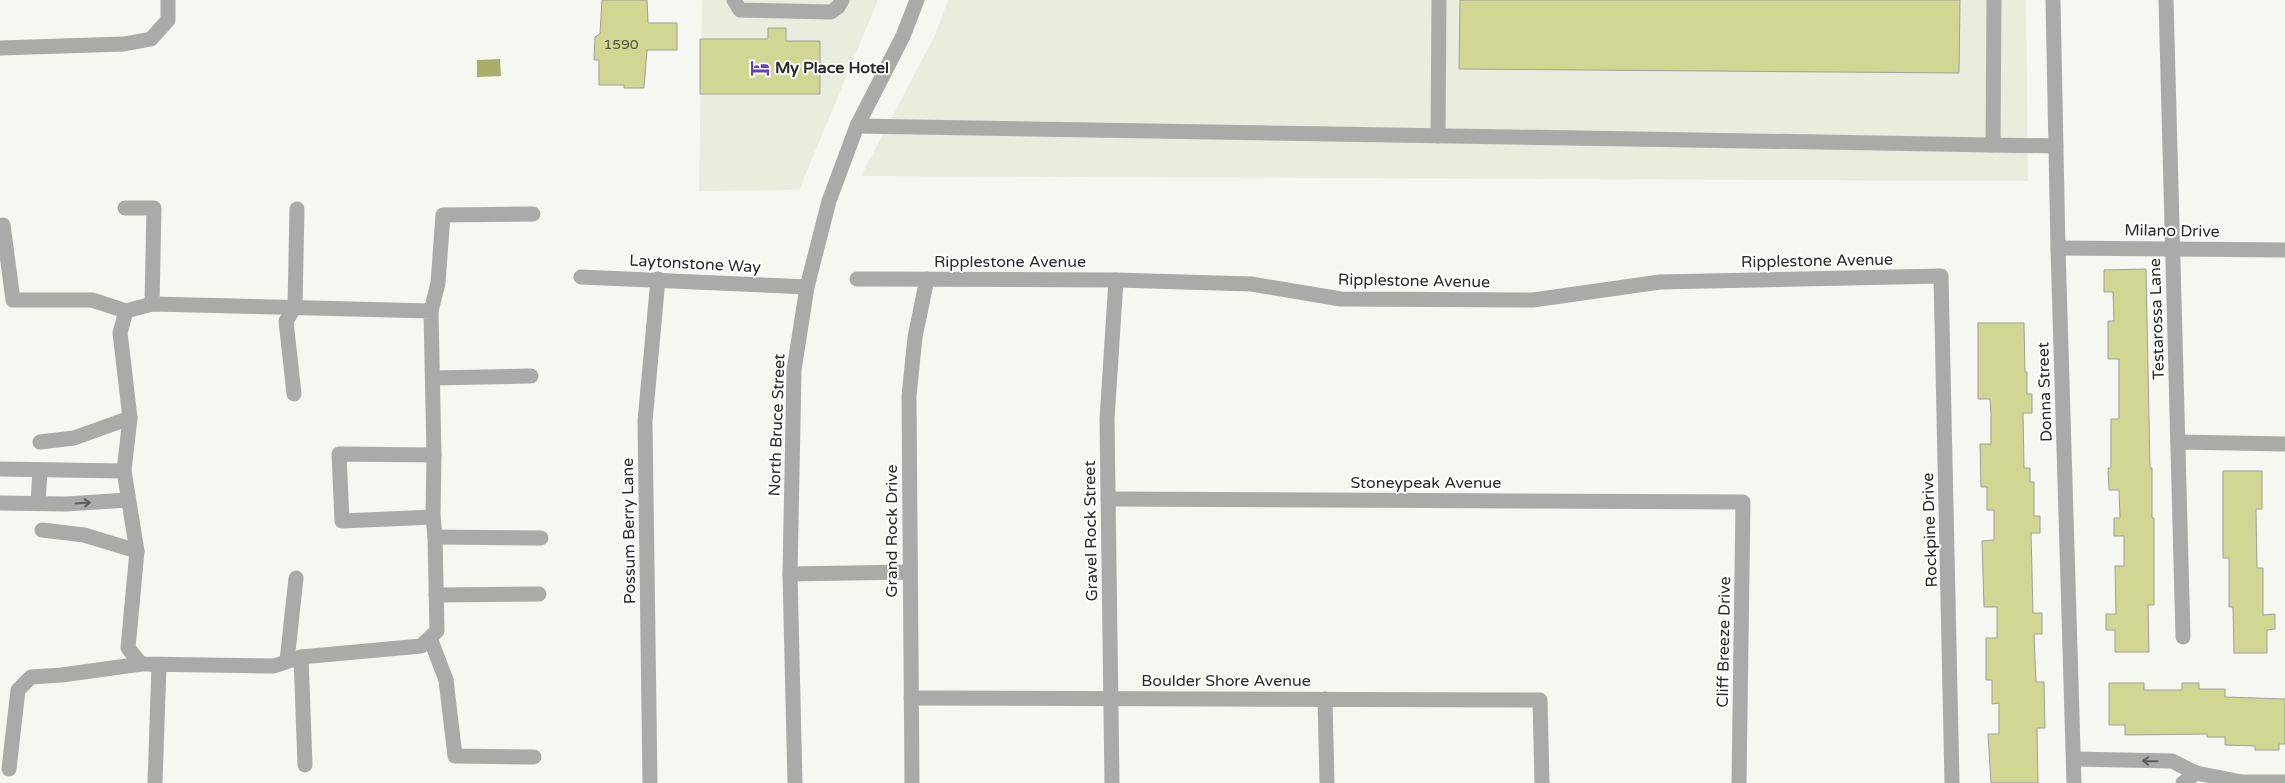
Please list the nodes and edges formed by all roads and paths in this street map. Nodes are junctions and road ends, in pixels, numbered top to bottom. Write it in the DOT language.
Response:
graph roads {
  1 [pos="168,0"];
  2 [pos="734,0"];
  3 [pos="842,0"];
  4 [pos="917,0"];
  5 [pos="1439,0"];
  6 [pos="1994,0"];
  7 [pos="2053,0"];
  8 [pos="2166,0"];
  9 [pos="0,48"];
  10 [pos="857,126"];
  11 [pos="1438,136"];
  12 [pos="1993,144"];
  13 [pos="2056,146"];
  14 [pos="126,208"];
  15 [pos="297,209"];
  16 [pos="533,214"];
  17 [pos="3,225"];
  18 [pos="2058,248"];
  19 [pos="2173,248"];
  20 [pos="2285,250"];
  21 [pos="581,276"];
  22 [pos="1941,276"];
  23 [pos="658,279"];
  24 [pos="857,279"];
  25 [pos="927,279"];
  26 [pos="1116,280"];
  27 [pos="806,287"];
  28 [pos="152,304"];
  29 [pos="294,307"];
  30 [pos="431,310"];
  31 [pos="126,311"];
  32 [pos="532,376"];
  33 [pos="433,378"];
  34 [pos="294,394"];
  35 [pos="130,418"];
  36 [pos="40,442"];
  37 [pos="2178,442"];
  38 [pos="2285,444"];
  39 [pos="434,455"];
  40 [pos="0,469"];
  41 [pos="40,470"];
  42 [pos="124,472"];
  43 [pos="1108,499"];
  44 [pos="128,500"];
  45 [pos="1743,502"];
  46 [pos="0,503"];
  47 [pos="38,503"];
  48 [pos="433,517"];
  49 [pos="42,530"];
  50 [pos="436,537"];
  51 [pos="541,538"];
  52 [pos="137,551"];
  53 [pos="909,572"];
  54 [pos="790,574"];
  55 [pos="296,578"];
  56 [pos="539,594"];
  57 [pos="436,595"];
  58 [pos="2183,637"];
  59 [pos="430,638"];
  60 [pos="294,659"];
  61 [pos="141,664"];
  62 [pos="159,665"];
  63 [pos="911,698"];
  64 [pos="1111,699"];
  65 [pos="1325,699"];
  66 [pos="534,757"];
  67 [pos="2074,759"];
  68 [pos="305,765"];
  69 [pos="9,769"];
  70 [pos="2196,773"];
  71 [pos="2217,780"];
  72 [pos="2285,782"];
  73 [pos="155,783"];
  74 [pos="650,783"];
  75 [pos="795,783"];
  76 [pos="912,783"];
  77 [pos="1112,783"];
  78 [pos="1327,783"];
  79 [pos="1542,783"];
  80 [pos="1739,783"];
  81 [pos="1952,783"];
  82 [pos="2074,783"];
  83 [pos="2183,783"];
  1 -- 9 [label="street"];
  2 -- 3 [label="street"];
  4 -- 10 [label="street, North Bruce Street"];
  5 -- 11 [label="street"];
  6 -- 12 [label="street"];
  7 -- 13 [label="street, Donna Street"];
  8 -- 19 [label="street, Testarossa Lane"];
  10 -- 11 [label="street"];
  10 -- 27 [label="street, North Bruce Street"];
  11 -- 12 [label="street"];
  12 -- 13 [label="street"];
  13 -- 18 [label="street, Donna Street"];
  14 -- 28 [label="street"];
  15 -- 29 [label="street"];
  16 -- 30 [label="street"];
  17 -- 31 [label="street"];
  18 -- 19 [label="street, Milano Drive"];
  18 -- 67 [label="street, Donna Street"];
  19 -- 20 [label="street, Milano Drive"];
  19 -- 37 [label="street, Testarossa Lane"];
  21 -- 23 [label="street, Laytonstone Way"];
  22 -- 26 [label="street, Ripplestone Avenue"];
  22 -- 81 [label="street, Rockpine Drive"];
  23 -- 27 [label="street, Laytonstone Way"];
  23 -- 74 [label="street, Possum Berry Lane"];
  24 -- 25 [label="street, Ripplestone Avenue"];
  25 -- 26 [label="street, Ripplestone Avenue"];
  25 -- 53 [label="street, Grand Rock Drive"];
  26 -- 43 [label="street, Gravel Rock Street"];
  27 -- 54 [label="street, North Bruce Street"];
  28 -- 29 [label="street"];
  28 -- 31 [label="street"];
  29 -- 30 [label="street"];
  29 -- 34 [label="street"];
  30 -- 33 [label="street"];
  31 -- 35 [label="street"];
  32 -- 33 [label="street"];
  33 -- 39 [label="street"];
  35 -- 36 [label="street"];
  35 -- 42 [label="street"];
  37 -- 38 [label="street"];
  37 -- 58 [label="street, Testarossa Lane"];
  39 -- 48 [label="street"];
  39 -- 48 [label="street"];
  40 -- 41 [label="street"];
  41 -- 42 [label="street"];
  41 -- 47 [label="street"];
  42 -- 44 [label="street"];
  43 -- 45 [label="street, Stoneypeak Avenue"];
  43 -- 64 [label="street, Gravel Rock Street"];
  47 -- 44 [label="street, one-way"];
  44 -- 52 [label="street"];
  45 -- 80 [label="street, Cliff Breeze Drive"];
  46 -- 47 [label="street"];
  48 -- 50 [label="street"];
  49 -- 52 [label="street"];
  50 -- 51 [label="street"];
  50 -- 57 [label="street"];
  52 -- 61 [label="street"];
  53 -- 54 [label="street"];
  53 -- 63 [label="street, Grand Rock Drive"];
  54 -- 75 [label="street, North Bruce Street"];
  55 -- 60 [label="street"];
  56 -- 57 [label="street"];
  57 -- 59 [label="street"];
  59 -- 60 [label="street"];
  59 -- 66 [label="street"];
  60 -- 62 [label="street"];
  60 -- 68 [label="street"];
  61 -- 62 [label="street"];
  61 -- 69 [label="street"];
  62 -- 73 [label="street"];
  63 -- 64 [label="street, Boulder Shore Avenue"];
  63 -- 76 [label="street, Grand Rock Drive"];
  64 -- 65 [label="street, Boulder Shore Avenue"];
  64 -- 77 [label="street, Gravel Rock Street"];
  65 -- 78 [label="street"];
  65 -- 79 [label="street, Boulder Shore Avenue"];
  70 -- 67 [label="street, one-way"];
  67 -- 82 [label="street, Donna Street"];
  70 -- 71 [label="street"];
  70 -- 83 [label="street"];
  71 -- 72 [label="street"];
}
